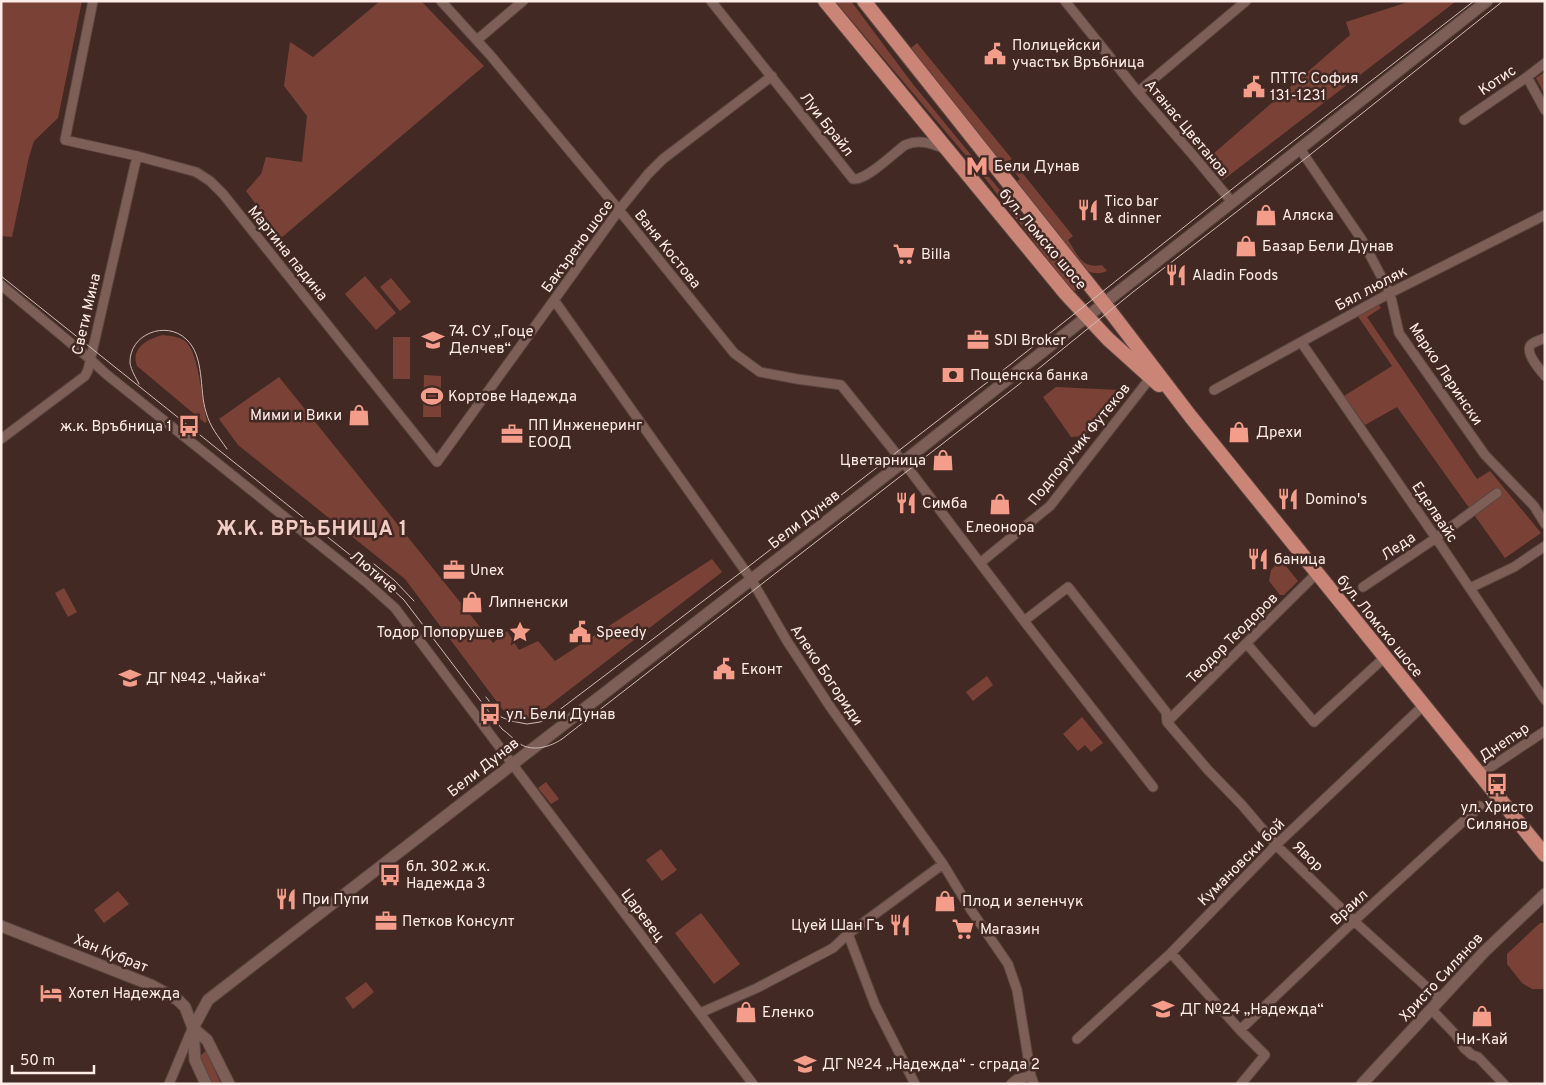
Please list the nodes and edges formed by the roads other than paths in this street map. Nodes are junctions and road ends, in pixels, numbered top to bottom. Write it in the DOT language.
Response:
graph roads {
  1 [pos="93,1"];
  2 [pos="441,1"];
  3 [pos="523,1"];
  4 [pos="712,1"];
  5 [pos="825,1"];
  6 [pos="864,1"];
  7 [pos="1065,1"];
  8 [pos="1246,1"];
  9 [pos="1487,1"];
  10 [pos="477,40"];
  11 [pos="1545,63"];
  12 [pos="772,76"];
  13 [pos="1527,77"];
  14 [pos="1138,92"];
  15 [pos="1545,110"];
  16 [pos="1464,120"];
  17 [pos="1300,149"];
  18 [pos="948,150"];
  19 [pos="137,156"];
  20 [pos="1232,202"];
  21 [pos="620,210"];
  22 [pos="1545,216"];
  23 [pos="1,285"];
  24 [pos="1390,293"];
  25 [pos="554,300"];
  26 [pos="1104,304"];
  27 [pos="1087,317"];
  28 [pos="1545,338"];
  29 [pos="1301,342"];
  30 [pos="90,359"];
  31 [pos="1545,376"];
  32 [pos="1151,377"];
  33 [pos="1214,390"];
  34 [pos="1191,417"];
  35 [pos="1,439"];
  36 [pos="437,462"];
  37 [pos="903,462"];
  38 [pos="1497,493"];
  39 [pos="1545,524"];
  40 [pos="1436,538"];
  41 [pos="1545,546"];
  42 [pos="980,563"];
  43 [pos="1317,573"];
  44 [pos="751,579"];
  45 [pos="1363,587"];
  46 [pos="1470,588"];
  47 [pos="1024,621"];
  48 [pos="1247,644"];
  49 [pos="1385,657"];
  50 [pos="1545,700"];
  51 [pos="1424,705"];
  52 [pos="1167,722"];
  53 [pos="1545,731"];
  54 [pos="512,764"];
  55 [pos="1479,775"];
  56 [pos="1153,787"];
  57 [pos="1480,806"];
  58 [pos="1276,844"];
  59 [pos="1545,855"];
  60 [pos="943,864"];
  61 [pos="1545,894"];
  62 [pos="1354,921"];
  63 [pos="1,926"];
  64 [pos="848,934"];
  65 [pos="1171,953"];
  66 [pos="1440,999"];
  67 [pos="1431,1009"];
  68 [pos="700,1013"];
  69 [pos="193,1028"];
  70 [pos="1240,1030"];
  71 [pos="1077,1039"];
  72 [pos="1033,1080"];
  73 [pos="1014,1081"];
  74 [pos="749,1082"];
  75 [pos="169,1084"];
  76 [pos="206,1084"];
  77 [pos="229,1084"];
  78 [pos="915,1084"];
  79 [pos="1241,1084"];
  80 [pos="1362,1084"];
  81 [pos="1504,1084"];
  1 -- 19 [label="street, Мартина падина"];
  2 -- 10 [label="street, Ваня Костова"];
  3 -- 10 [label="street"];
  4 -- 12 [label="street, Луи Брайл"];
  5 -- 18 [label="main road, бул. Ломско шосе"];
  6 -- 26 [label="main road, бул. Ломско шосе"];
  7 -- 14 [label="street, Атанас Цветанов"];
  8 -- 14 [label="street"];
  9 -- 17 [label="street, Бели Дунав"];
  10 -- 21 [label="street, Ваня Костова"];
  11 -- 13 [label="street, Котис"];
  12 -- 18 [label="street, Луи Брайл"];
  12 -- 21 [label="street, Бакърено шосе"];
  13 -- 15 [label="street"];
  13 -- 16 [label="street, Котис"];
  14 -- 20 [label="street, Атанас Цветанов"];
  17 -- 20 [label="street, Бели Дунав"];
  17 -- 24 [label="street, Марко Лерински"];
  18 -- 27 [label="main road, бул. Ломско шосе"];
  19 -- 30 [label="street, Свети Мина"];
  19 -- 36 [label="street, Мартина падина"];
  20 -- 26 [label="street, Бели Дунав"];
  21 -- 25 [label="street, Бакърено шосе"];
  21 -- 37 [label="street, Ваня Костова"];
  22 -- 24 [label="street, Бял люляк"];
  23 -- 30 [label="street, Лютиче"];
  24 -- 29 [label="street, Бял люляк"];
  24 -- 39 [label="street, Марко Лерински"];
  25 -- 36 [label="street, Бакърено шосе"];
  25 -- 44 [label="street, Алеко Богориди"];
  26 -- 27 [label="street, Бели Дунав"];
  26 -- 34 [label="main road, бул. Ломско шосе"];
  27 -- 32 [label="main road, бул. Ломско шосе"];
  27 -- 37 [label="street, Бели Дунав"];
  28 -- 31 [label="street"];
  29 -- 33 [label="street, Бял люляк"];
  29 -- 40 [label="street, Еделвайс"];
  30 -- 35 [label="street, Свети Мина"];
  30 -- 54 [label="street, Лютиче"];
  32 -- 34 [label="main road, бул. Ломско шосе"];
  32 -- 42 [label="street, Подпоручик Футеков"];
  34 -- 43 [label="main road, бул. Ломско шосе"];
  37 -- 42 [label="street, Ваня Костова"];
  37 -- 44 [label="street, Бели Дунав"];
  38 -- 40 [label="street, Леда"];
  40 -- 45 [label="street, Леда"];
  40 -- 46 [label="street, Еделвайс"];
  41 -- 46 [label="street"];
  42 -- 47 [label="street, Ваня Костова"];
  43 -- 48 [label="street, Теодор Теодоров"];
  43 -- 49 [label="main road, бул. Ломско шосе"];
  44 -- 54 [label="street, Бели Дунав"];
  44 -- 60 [label="street, Алеко Богориди"];
  46 -- 50 [label="street, Еделвайс"];
  47 -- 52 [label="street, Явор"];
  47 -- 56 [label="street, Ваня Костова"];
  48 -- 49 [label="street"];
  48 -- 52 [label="street, Теодор Теодоров"];
  49 -- 51 [label="main road, бул. Ломско шосе"];
  51 -- 55 [label="main road, бул. Ломско шосе"];
  51 -- 58 [label="street, Кумановски бой"];
  52 -- 58 [label="street, Явор"];
  53 -- 55 [label="street, Днепър"];
  54 -- 68 [label="street, Царевец"];
  54 -- 69 [label="street, Бели Дунав"];
  55 -- 59 [label="main road, бул. Ломско шосе"];
  57 -- 62 [label="street, Враил"];
  58 -- 62 [label="street, Явор"];
  58 -- 65 [label="street, Кумановски бой"];
  60 -- 64 [label="street"];
  60 -- 72 [label="street, Алеко Богориди"];
  61 -- 66 [label="street, Христо Силянов"];
  62 -- 66 [label="street, Явор"];
  62 -- 70 [label="street, Враил"];
  63 -- 69 [label="street, Хан Кубрат"];
  64 -- 68 [label="street"];
  64 -- 78 [label="street"];
  65 -- 70 [label="street"];
  65 -- 71 [label="street, Кумановски бой"];
  66 -- 67 [label="street, Христо Силянов"];
  67 -- 80 [label="street, Христо Силянов"];
  67 -- 81 [label="street"];
  68 -- 74 [label="street, Царевец"];
  69 -- 75 [label="street"];
  69 -- 76 [label="street, Хан Кубрат"];
  69 -- 77 [label="street, Хан Кубрат"];
  70 -- 79 [label="street"];
  72 -- 73 [label="street"];
}
